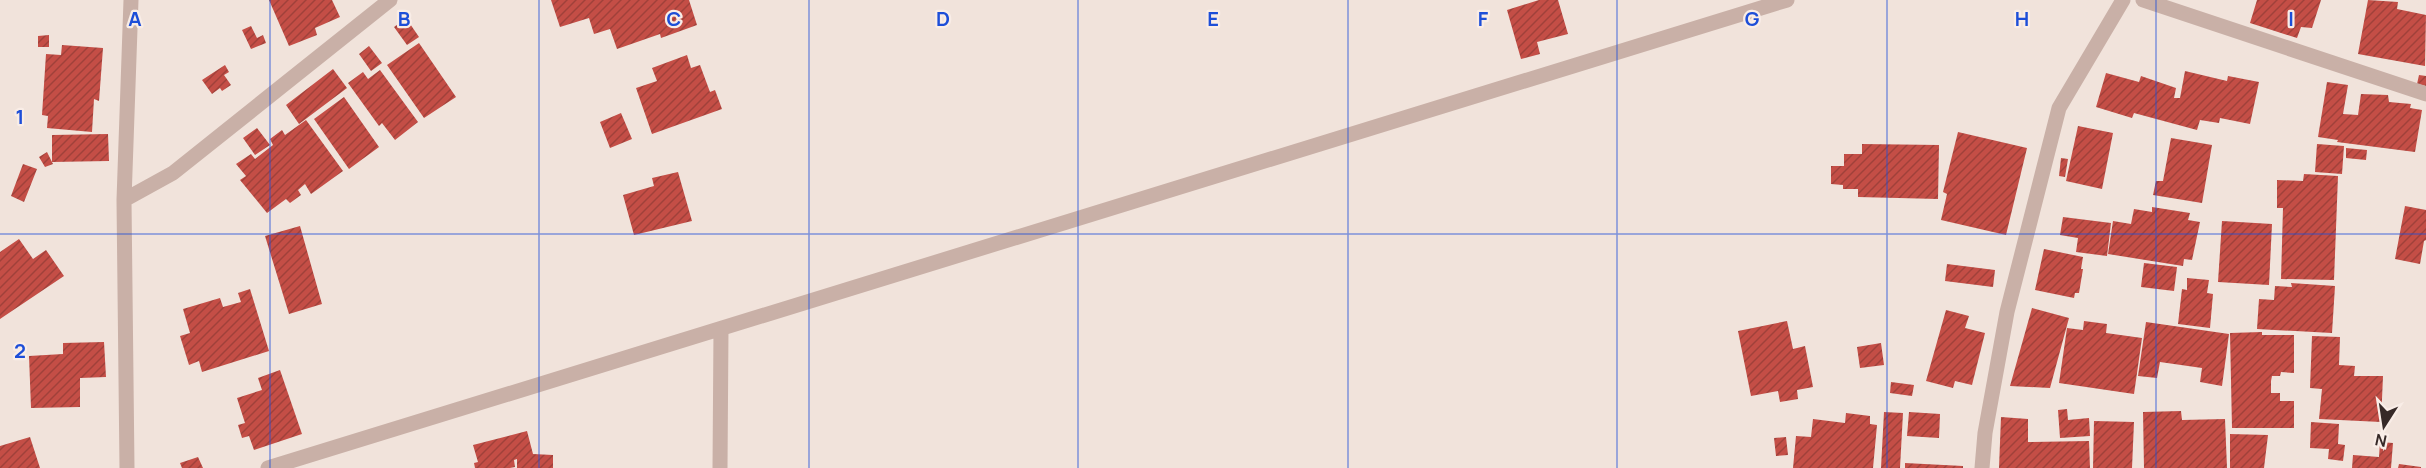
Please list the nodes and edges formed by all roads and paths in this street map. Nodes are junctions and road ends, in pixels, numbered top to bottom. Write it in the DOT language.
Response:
graph roads {
  1 [pos="131,0"];
  2 [pos="390,0"];
  3 [pos="1787,0"];
  4 [pos="2123,0"];
  5 [pos="2143,0"];
  6 [pos="2426,94"];
  7 [pos="124,200"];
  8 [pos="721,328"];
  9 [pos="127,468"];
  10 [pos="268,468"];
  11 [pos="720,468"];
  12 [pos="1982,468"];
  1 -- 7 [label="street"];
  2 -- 7 [label="street"];
  3 -- 8 [label="street"];
  4 -- 12 [label="street"];
  5 -- 6 [label="street"];
  7 -- 9 [label="street"];
  8 -- 10 [label="street"];
  8 -- 11 [label="street"];
}
